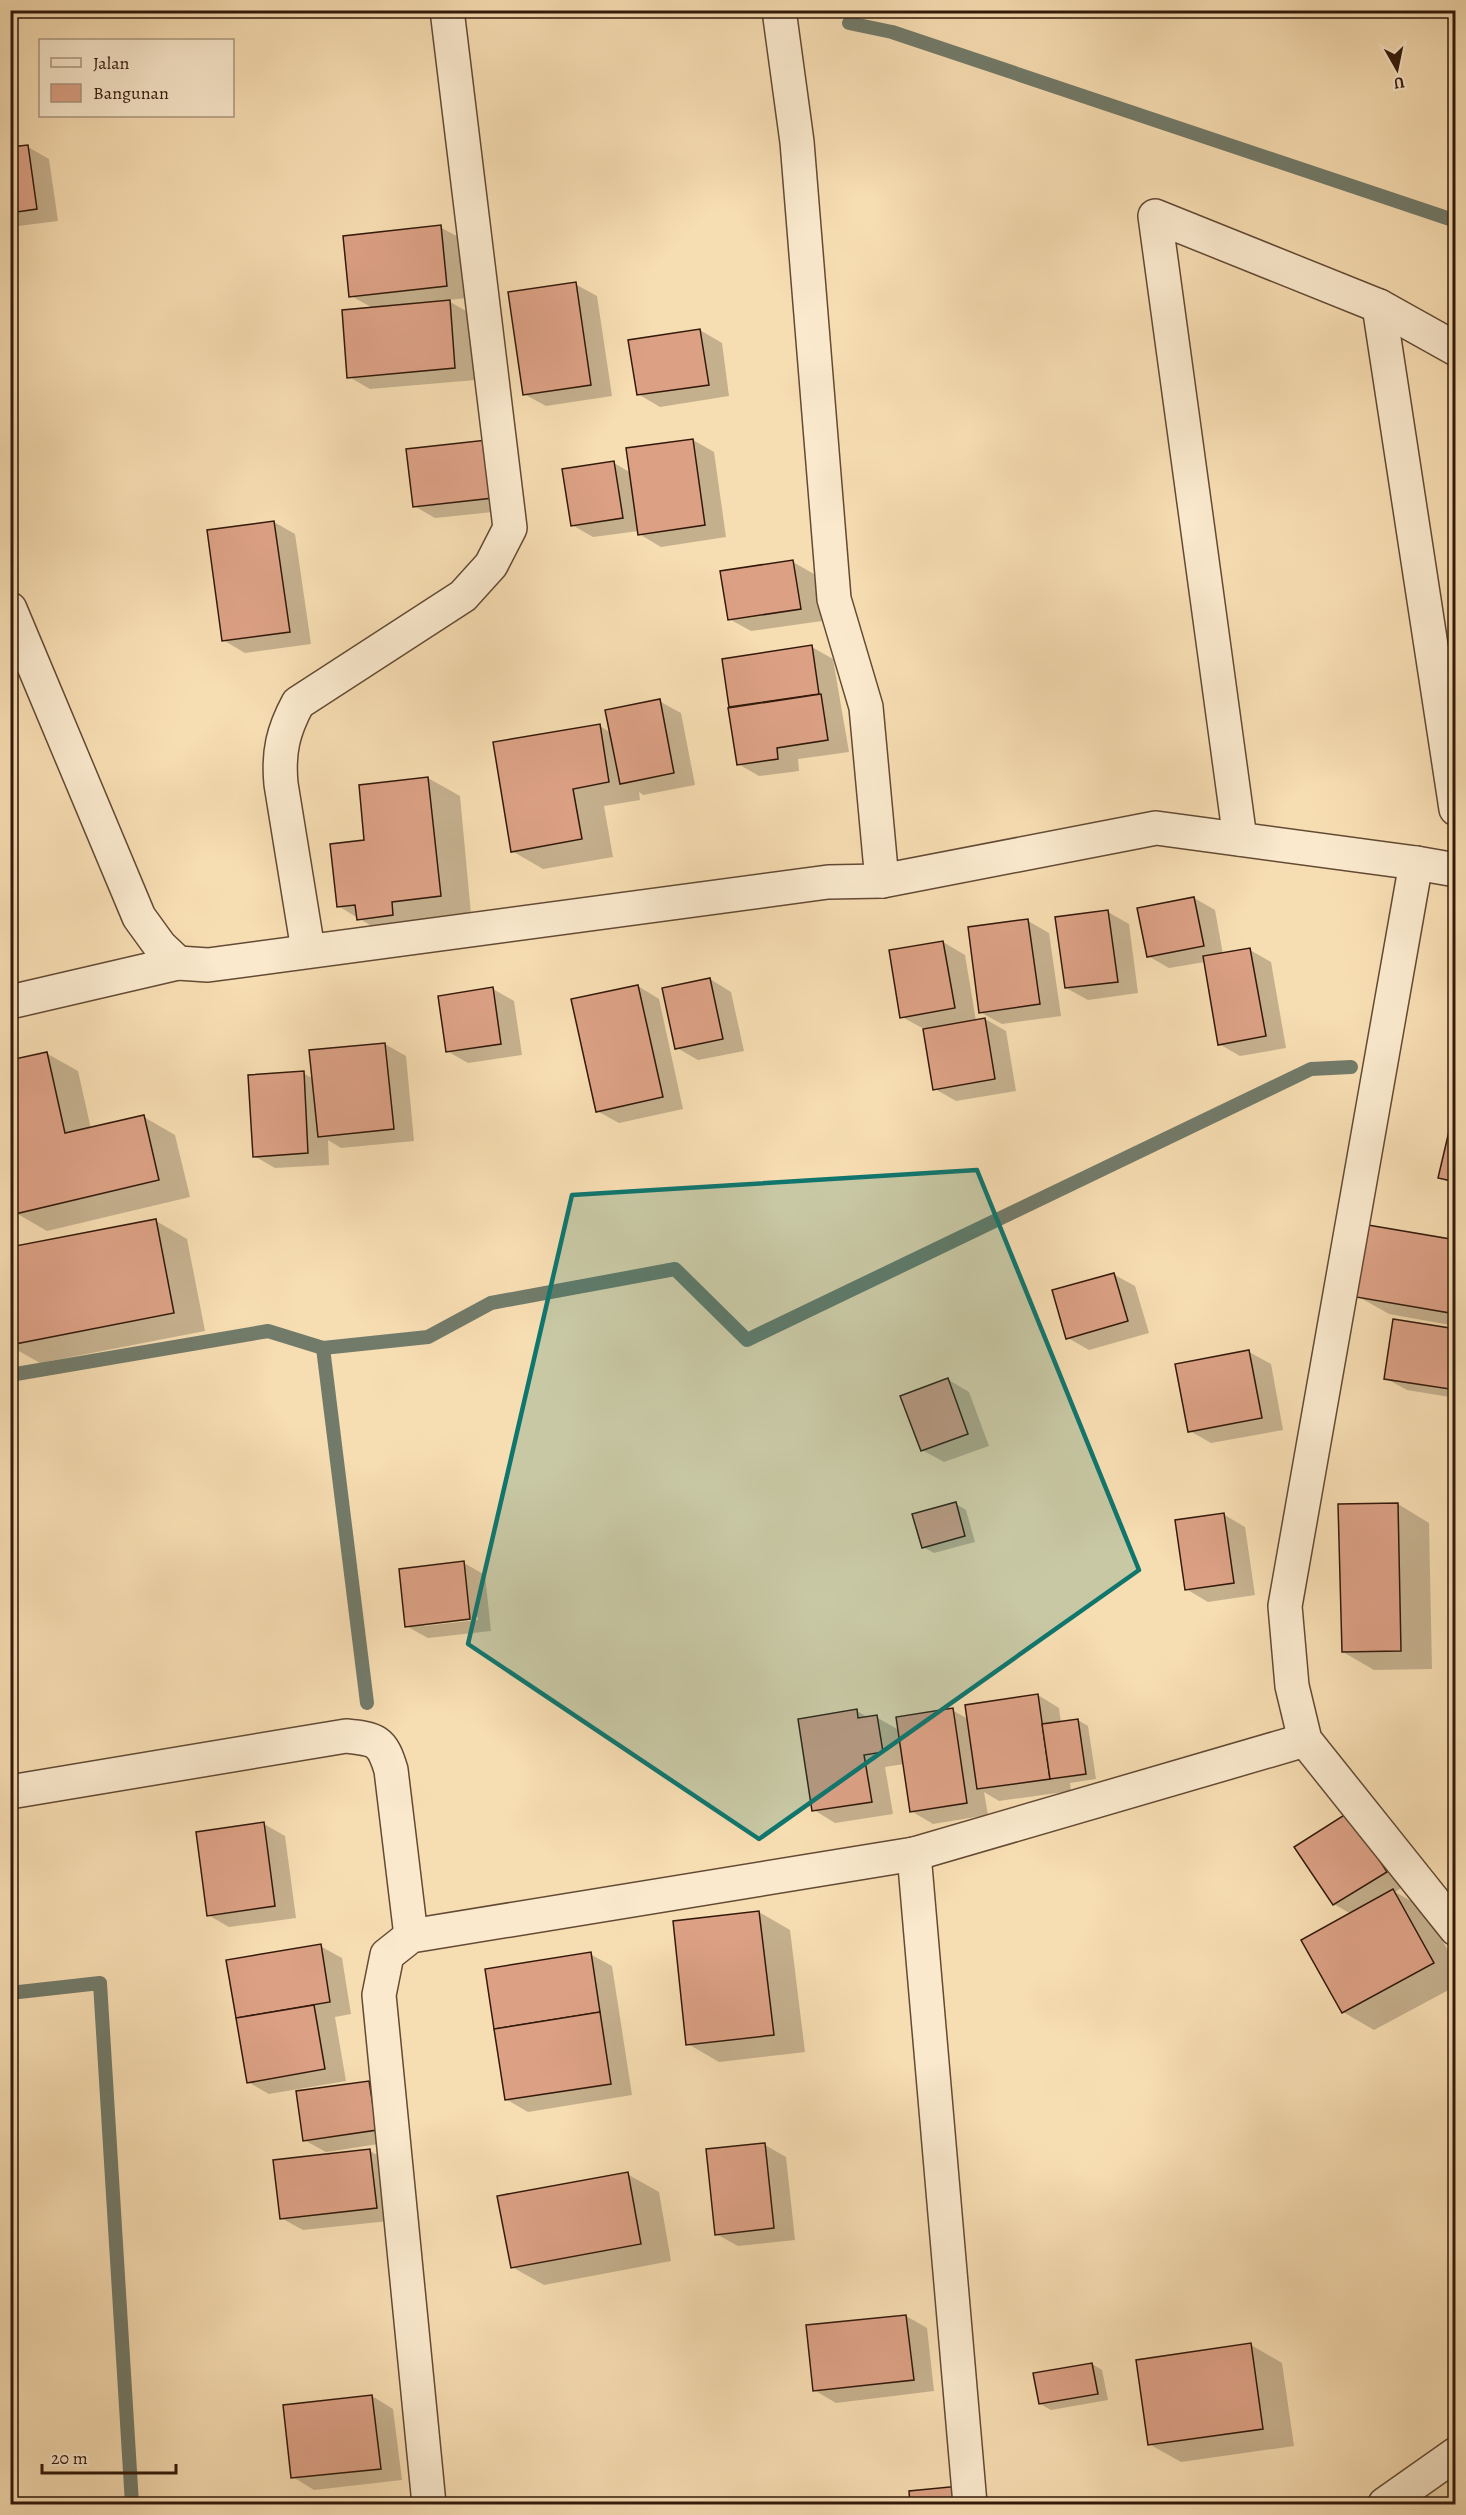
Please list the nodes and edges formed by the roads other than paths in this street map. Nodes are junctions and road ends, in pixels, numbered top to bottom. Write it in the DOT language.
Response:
graph roads {
  1 [pos="447,10"];
  2 [pos="779,10"];
  3 [pos="1379,306"];
  4 [pos="1455,349"];
  5 [pos="10,609"];
  6 [pos="1455,809"];
  7 [pos="1240,840"];
  8 [pos="1416,863"];
  9 [pos="1455,870"];
  10 [pos="882,881"];
  11 [pos="308,950"];
  12 [pos="178,963"];
  13 [pos="10,1002"];
  14 [pos="1305,1740"];
  15 [pos="10,1792"];
  16 [pos="914,1854"];
  17 [pos="1455,1929"];
  18 [pos="411,1936"];
  19 [pos="1455,2454"];
  20 [pos="429,2505"];
  21 [pos="970,2505"];
  22 [pos="1384,2505"];
  1 -- 11 [label="street"];
  2 -- 10 [label="street"];
  3 -- 4 [label="street"];
  3 -- 6 [label="street"];
  3 -- 7 [label="street"];
  5 -- 12 [label="street"];
  7 -- 8 [label="street"];
  7 -- 10 [label="street"];
  8 -- 9 [label="street"];
  8 -- 14 [label="street"];
  10 -- 11 [label="street"];
  11 -- 12 [label="street"];
  12 -- 13 [label="street"];
  14 -- 16 [label="street"];
  14 -- 17 [label="street"];
  15 -- 18 [label="street"];
  16 -- 18 [label="street"];
  16 -- 21 [label="street"];
  18 -- 20 [label="street"];
  19 -- 22 [label="street"];
}
